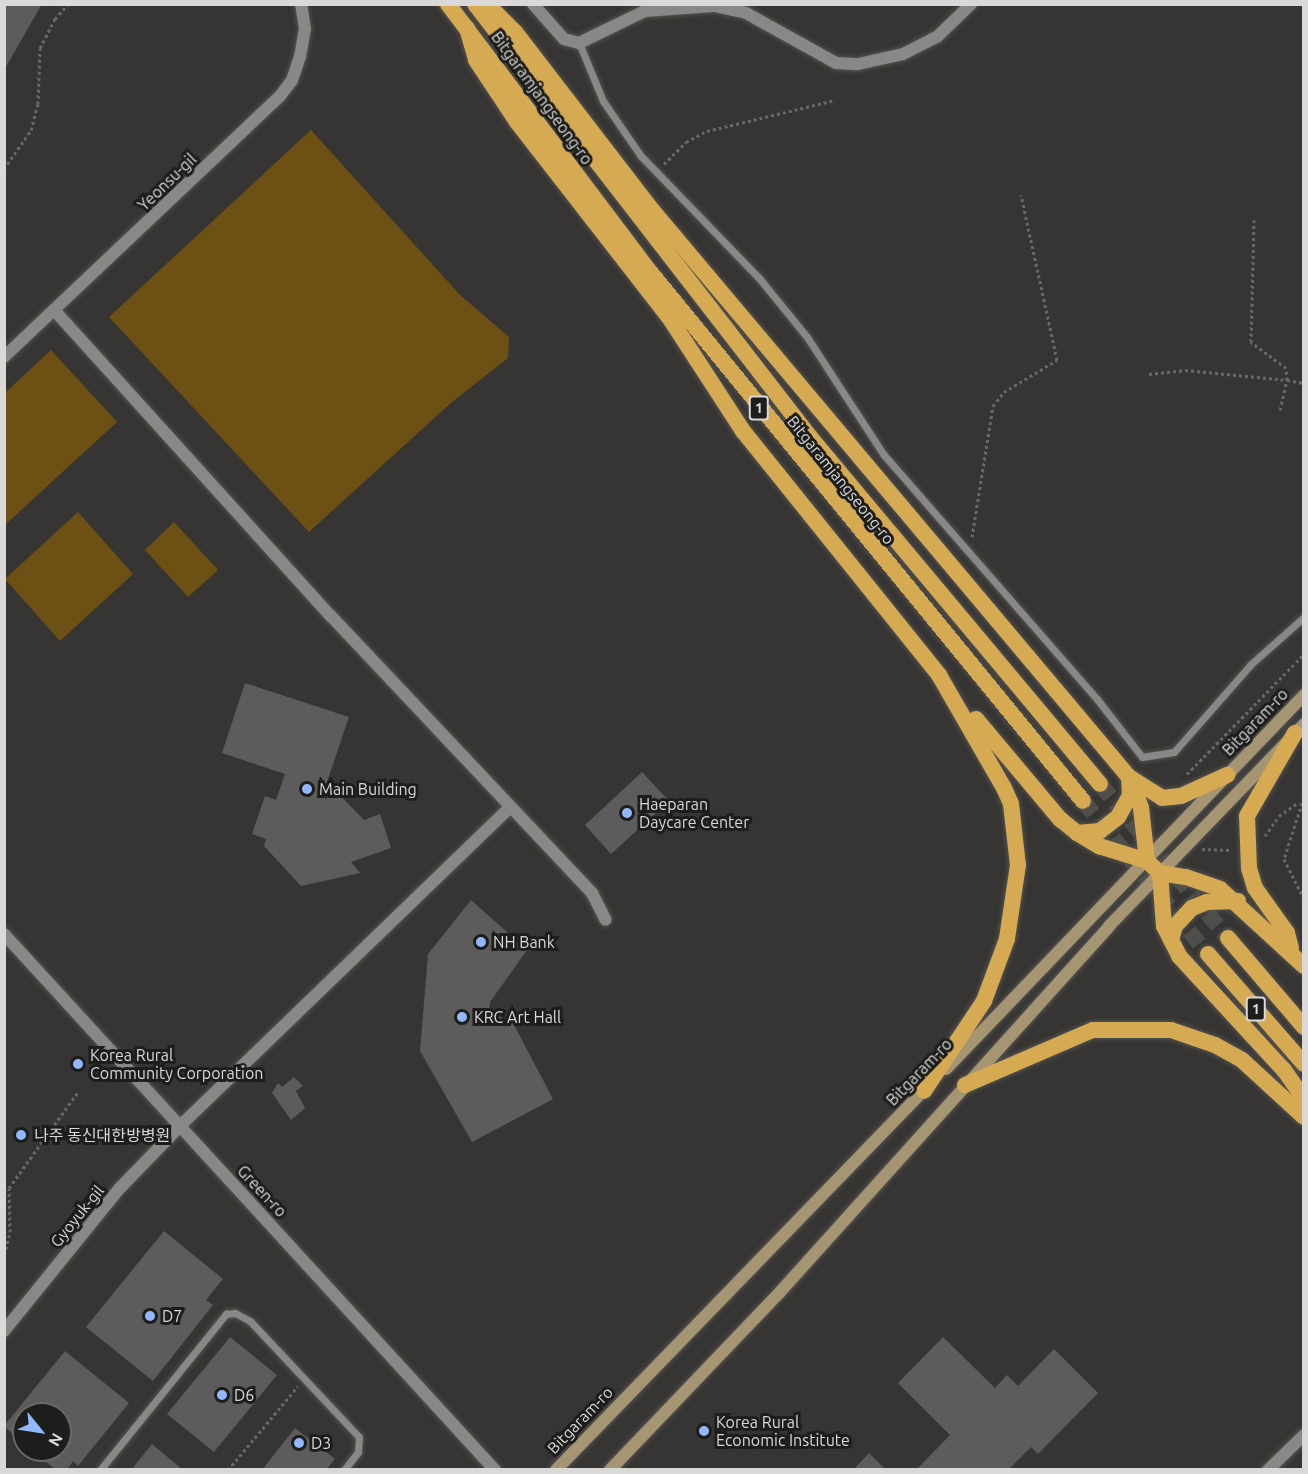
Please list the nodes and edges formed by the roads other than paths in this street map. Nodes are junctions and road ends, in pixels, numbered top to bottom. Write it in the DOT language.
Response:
graph roads {
  1 [pos="301,4"];
  2 [pos="448,4"];
  3 [pos="475,4"];
  4 [pos="487,4"];
  5 [pos="533,4"];
  6 [pos="970,4"];
  7 [pos="467,28"];
  8 [pos="579,43"];
  9 [pos="55,311"];
  10 [pos="4,357"];
  11 [pos="1304,617"];
  12 [pos="939,675"];
  13 [pos="1304,695"];
  14 [pos="1299,728"];
  15 [pos="1227,775"];
  16 [pos="1129,777"];
  17 [pos="1100,784"];
  18 [pos="1083,801"];
  19 [pos="509,808"];
  20 [pos="1077,833"];
  21 [pos="1147,861"];
  22 [pos="1160,873"];
  23 [pos="1238,901"];
  24 [pos="606,920"];
  25 [pos="4,934"];
  26 [pos="1228,938"];
  27 [pos="1171,940"];
  28 [pos="1292,952"];
  29 [pos="1208,954"];
  30 [pos="1304,966"];
  31 [pos="1304,1027"];
  32 [pos="1304,1064"];
  33 [pos="965,1085"];
  34 [pos="924,1091"];
  35 [pos="1304,1099"];
  36 [pos="1304,1117"];
  37 [pos="180,1126"];
  38 [pos="4,1331"];
  39 [pos="1304,1435"];
  40 [pos="100,1470"];
  41 [pos="344,1470"];
  42 [pos="495,1470"];
  43 [pos="556,1470"];
  44 [pos="610,1470"];
  45 [pos="1268,1470"];
  1 -- 9 [label="street, Yeonsu-gil"];
  2 -- 7 [label="highway, Bitgaramjangseong-ro / 1"];
  3 -- 17 [label="highway, Bitgaramjangseong-ro / 1"];
  4 -- 16 [label="highway"];
  5 -- 8 [label="street"];
  6 -- 8 [label="street"];
  7 -- 12 [label="highway"];
  7 -- 18 [label="highway, Bitgaramjangseong-ro / 1"];
  8 -- 11 [label="lane"];
  9 -- 10 [label="street, Yeonsu-gil"];
  9 -- 19 [label="street"];
  12 -- 20 [label="highway"];
  12 -- 34 [label="highway"];
  13 -- 15 [label="main road, Bitgaram-ro"];
  14 -- 22 [label="main road"];
  14 -- 28 [label="highway"];
  15 -- 16 [label="highway"];
  15 -- 21 [label="main road, Bitgaram-ro"];
  16 -- 20 [label="highway"];
  16 -- 21 [label="highway"];
  19 -- 24 [label="street"];
  19 -- 37 [label="street, Gyoyuk-gil"];
  20 -- 21 [label="highway"];
  21 -- 22 [label="highway"];
  21 -- 34 [label="main road, Bitgaram-ro"];
  22 -- 23 [label="highway"];
  22 -- 27 [label="highway"];
  22 -- 33 [label="main road"];
  23 -- 27 [label="highway"];
  23 -- 28 [label="highway"];
  25 -- 37 [label="street, Green-ro"];
  26 -- 31 [label="highway, 1"];
  27 -- 35 [label="highway"];
  28 -- 30 [label="highway"];
  29 -- 32 [label="highway, 1"];
  33 -- 36 [label="highway"];
  33 -- 44 [label="main road"];
  34 -- 43 [label="main road, Bitgaram-ro"];
  37 -- 38 [label="street, Gyoyuk-gil"];
  37 -- 42 [label="street, Green-ro"];
  39 -- 45 [label="street"];
  40 -- 41 [label="lane"];
}
